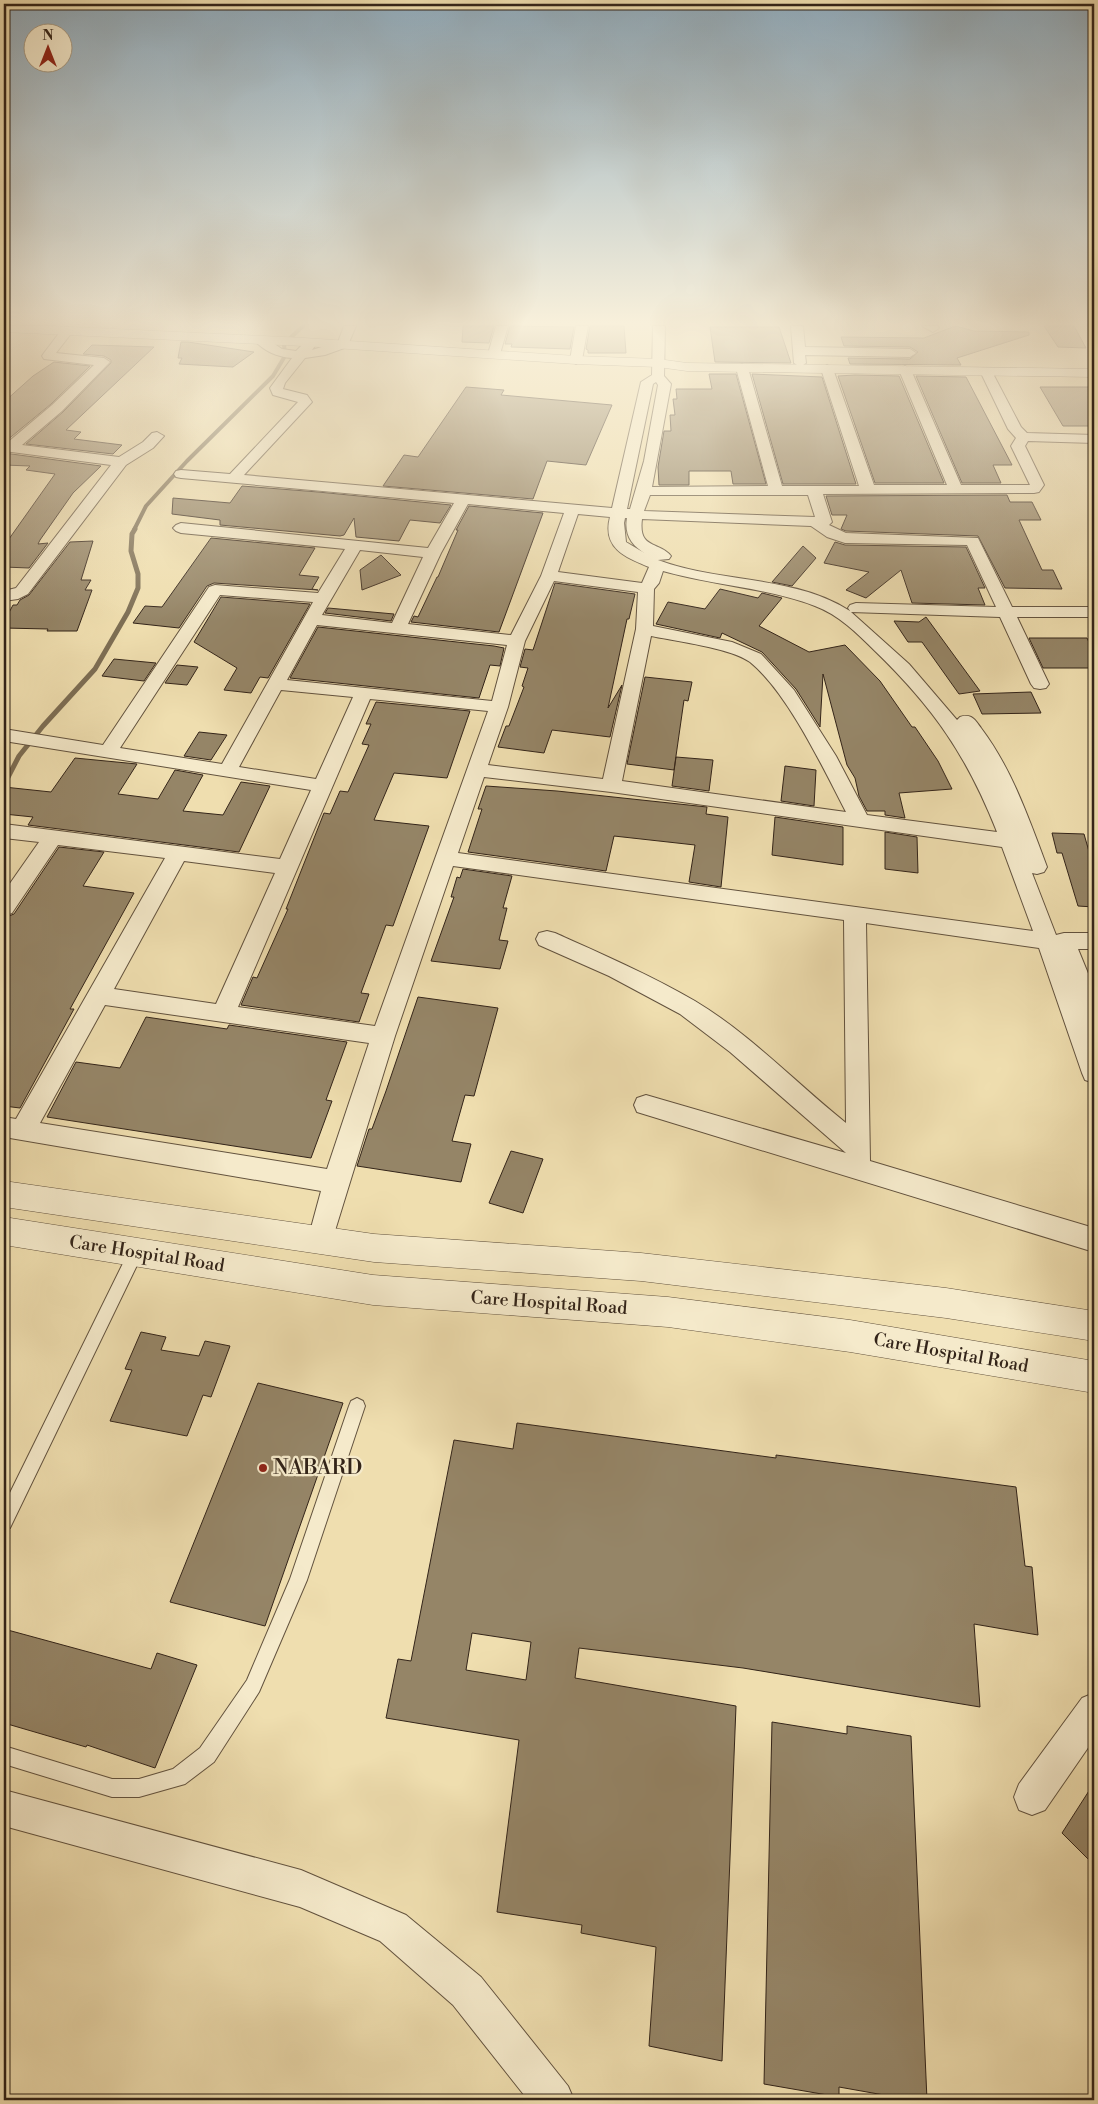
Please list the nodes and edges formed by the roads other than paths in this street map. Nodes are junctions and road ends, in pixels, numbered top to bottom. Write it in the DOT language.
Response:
graph roads {
  1 [pos="36,424"];
  2 [pos="284,424"];
  3 [pos="639,424"];
  4 [pos="657,424"];
  5 [pos="758,424"];
  6 [pos="846,424"];
  7 [pos="928,424"];
  8 [pos="1013,424"];
  9 [pos="157,436"];
  10 [pos="1022,437"];
  11 [pos="1094,439"];
  12 [pos="7,447"];
  13 [pos="121,462"];
  14 [pos="181,474"];
  15 [pos="233,479"];
  16 [pos="776,490"];
  17 [pos="814,490"];
  18 [pos="868,490"];
  19 [pos="956,490"];
  20 [pos="644,491"];
  21 [pos="463,500"];
  22 [pos="573,508"];
  23 [pos="618,513"];
  24 [pos="637,514"];
  25 [pos="815,522"];
  26 [pos="181,528"];
  27 [pos="355,544"];
  28 [pos="433,553"];
  29 [pos="657,565"];
  30 [pos="549,576"];
  31 [pos="646,588"];
  32 [pos="4,596"];
  33 [pos="323,598"];
  34 [pos="856,608"];
  35 [pos="1007,612"];
  36 [pos="1094,612"];
  37 [pos="311,619"];
  38 [pos="398,628"];
  39 [pos="644,629"];
  40 [pos="517,641"];
  41 [pos="274,684"];
  42 [pos="1040,684"];
  43 [pos="363,694"];
  44 [pos="499,707"];
  45 [pos="12,736"];
  46 [pos="108,751"];
  47 [pos="228,770"];
  48 [pos="476,770"];
  49 [pos="323,786"];
  50 [pos="611,786"];
  51 [pos="1002,795"];
  52 [pos="860,820"];
  53 [pos="4,831"];
  54 [pos="52,838"];
  55 [pos="1010,841"];
  56 [pos="178,854"];
  57 [pos="446,858"];
  58 [pos="287,867"];
  59 [pos="4,908"];
  60 [pos="854,915"];
  61 [pos="547,938"];
  62 [pos="1057,941"];
  63 [pos="1094,941"];
  64 [pos="99,996"];
  65 [pos="223,1014"];
  66 [pos="1094,1017"];
  67 [pos="383,1036"];
  68 [pos="1094,1073"];
  69 [pos="646,1105"];
  70 [pos="13,1128"];
  71 [pos="859,1158"];
  72 [pos="336,1182"];
  73 [pos="4,1194"];
  74 [pos="4,1231"];
  75 [pos="321,1239"];
  76 [pos="1094,1240"];
  77 [pos="136,1252"];
  78 [pos="1094,1326"];
  79 [pos="1094,1377"];
  80 [pos="357,1406"];
  81 [pos="4,1522"];
  82 [pos="1094,1710"];
  83 [pos="4,1755"];
  84 [pos="1032,1796"];
  85 [pos="4,1808"];
  86 [pos="554,2100"];
  1 -- 12 [label="street"];
  2 -- 15 [label="street"];
  3 -- 23 [label="street"];
  4 -- 20 [label="street"];
  5 -- 16 [label="street"];
  6 -- 18 [label="street"];
  7 -- 19 [label="street"];
  8 -- 10 [label="street"];
  9 -- 13 [label="street"];
  10 -- 11 [label="street"];
  10 -- 19 [label="street"];
  12 -- 13 [label="street"];
  13 -- 32 [label="street"];
  14 -- 15 [label="street"];
  15 -- 21 [label="street"];
  16 -- 17 [label="street"];
  16 -- 20 [label="street"];
  17 -- 18 [label="street"];
  17 -- 25 [label="street"];
  18 -- 19 [label="street"];
  20 -- 24 [label="street"];
  21 -- 22 [label="street"];
  21 -- 28 [label="street"];
  22 -- 23 [label="street"];
  22 -- 30 [label="street"];
  23 -- 24 [label="street"];
  23 -- 29 [label="street"];
  24 -- 25 [label="street"];
  24 -- 34 [label="street"];
  25 -- 35 [label="street"];
  26 -- 27 [label="street"];
  27 -- 28 [label="street"];
  27 -- 33 [label="street"];
  28 -- 38 [label="street"];
  29 -- 31 [label="street"];
  29 -- 51 [label="street"];
  30 -- 31 [label="street"];
  30 -- 40 [label="street"];
  31 -- 39 [label="street"];
  33 -- 37 [label="street"];
  33 -- 46 [label="street"];
  34 -- 35 [label="street"];
  34 -- 51 [label="street"];
  35 -- 36 [label="street"];
  35 -- 42 [label="street"];
  37 -- 38 [label="street"];
  37 -- 41 [label="street"];
  38 -- 40 [label="street"];
  39 -- 50 [label="street"];
  39 -- 52 [label="street"];
  40 -- 44 [label="street"];
  41 -- 43 [label="street"];
  41 -- 47 [label="street"];
  43 -- 44 [label="street"];
  43 -- 49 [label="street"];
  44 -- 48 [label="street"];
  45 -- 46 [label="street"];
  46 -- 47 [label="street"];
  47 -- 49 [label="street"];
  48 -- 50 [label="street"];
  48 -- 57 [label="street"];
  49 -- 58 [label="street"];
  50 -- 52 [label="street"];
  51 -- 55 [label="street"];
  51 -- 62 [label="street"];
  52 -- 55 [label="street"];
  53 -- 54 [label="street"];
  54 -- 56 [label="street"];
  54 -- 59 [label="street"];
  55 -- 62 [label="street"];
  56 -- 58 [label="street"];
  56 -- 64 [label="street"];
  57 -- 60 [label="street"];
  57 -- 67 [label="street"];
  58 -- 65 [label="street"];
  60 -- 62 [label="street"];
  60 -- 71 [label="street"];
  61 -- 71 [label="street"];
  62 -- 63 [label="street"];
  62 -- 66 [label="street"];
  62 -- 68 [label="street"];
  64 -- 65 [label="street"];
  64 -- 70 [label="street"];
  65 -- 67 [label="street"];
  67 -- 72 [label="street"];
  69 -- 71 [label="street"];
  70 -- 72 [label="street"];
  71 -- 76 [label="street"];
  72 -- 75 [label="street"];
  73 -- 75 [label="street"];
  74 -- 77 [label="street, Care Hospital Road"];
  75 -- 78 [label="street"];
  77 -- 79 [label="street, Care Hospital Road"];
  77 -- 81 [label="lane"];
  80 -- 83 [label="lane"];
  82 -- 84 [label="street"];
  85 -- 86 [label="street"];
}
